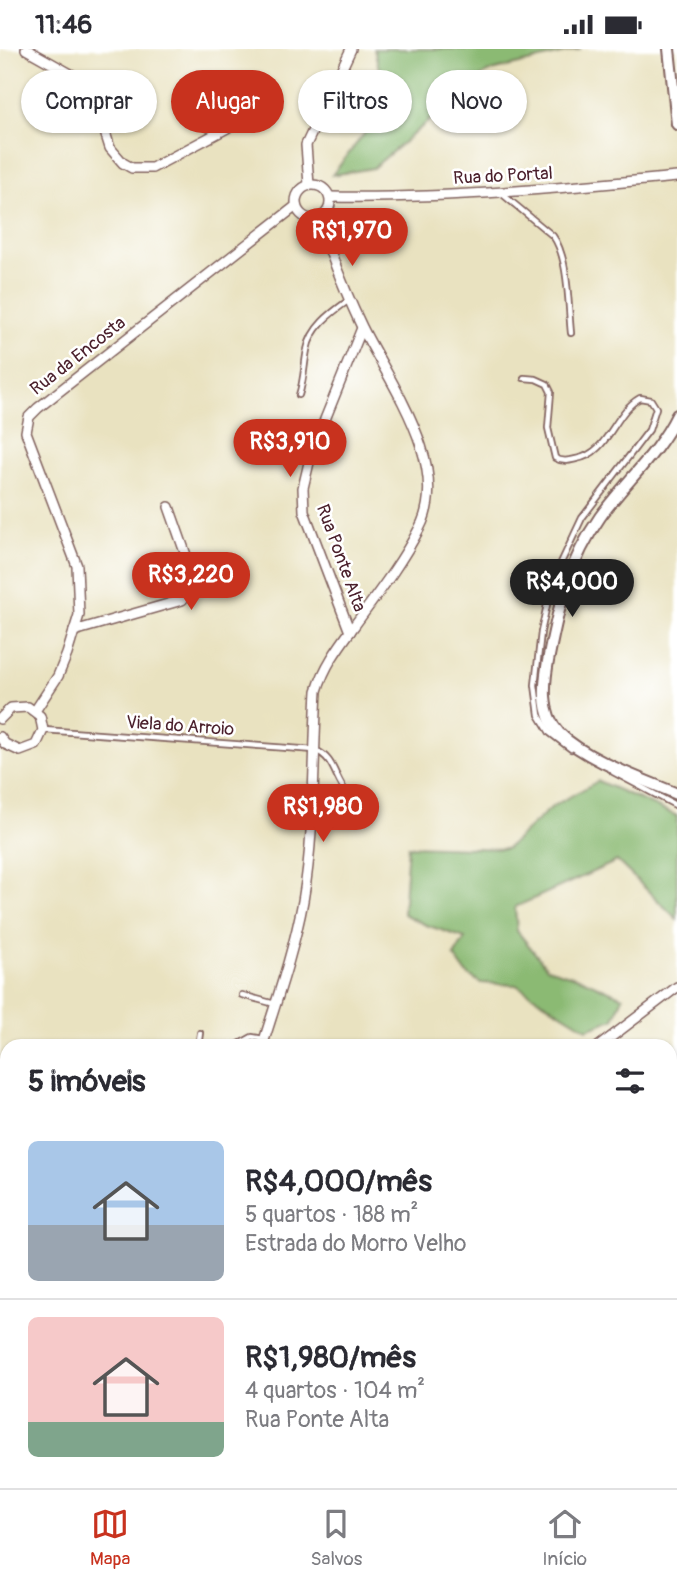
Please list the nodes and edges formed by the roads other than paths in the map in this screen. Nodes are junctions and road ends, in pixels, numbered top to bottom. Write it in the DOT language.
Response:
graph roads {
  1 [pos="26,49"];
  2 [pos="351,49"];
  3 [pos="669,49"];
  4 [pos="677,124"];
  5 [pos="218,133"];
  6 [pos="677,177"];
  7 [pos="309,185"];
  8 [pos="500,192"];
  9 [pos="330,197"];
  10 [pos="296,206"];
  11 [pos="318,218"];
  12 [pos="349,299"];
  13 [pos="362,328"];
  14 [pos="571,333"];
  15 [pos="524,378"];
  16 [pos="299,395"];
  17 [pos="677,415"];
  18 [pos="169,507"];
  19 [pos="74,632"];
  20 [pos="351,632"];
  21 [pos="35,711"];
  22 [pos="0,719"];
  23 [pos="43,730"];
  24 [pos="0,737"];
  25 [pos="315,750"];
  26 [pos="677,794"];
  27 [pos="677,806"];
  28 [pos="374,812"];
  29 [pos="677,987"];
  30 [pos="242,995"];
  31 [pos="275,1004"];
  32 [pos="200,1033"];
  33 [pos="199,1039"];
  34 [pos="264,1039"];
  35 [pos="609,1039"];
  1 -- 5 [label="street"];
  2 -- 7 [label="street"];
  3 -- 4 [label="street"];
  6 -- 8 [label="street, Rua do Portal"];
  7 -- 9 [label="street"];
  7 -- 10 [label="street"];
  8 -- 9 [label="street, Rua do Portal"];
  8 -- 14 [label="lane"];
  9 -- 11 [label="street"];
  10 -- 11 [label="street"];
  10 -- 19 [label="street, Rua da Encosta"];
  11 -- 12 [label="street"];
  12 -- 13 [label="street"];
  12 -- 16 [label="lane"];
  13 -- 20 [label="street, Rua Ponte Alta"];
  13 -- 20 [label="street"];
  15 -- 27 [label="lane"];
  17 -- 26 [label="street"];
  18 -- 19 [label="street"];
  19 -- 21 [label="street, Rua da Encosta"];
  20 -- 25 [label="street, Rua Ponte Alta"];
  21 -- 22 [label="street"];
  21 -- 23 [label="street"];
  23 -- 24 [label="street"];
  23 -- 25 [label="lane, Viela do Arroio"];
  25 -- 28 [label="lane"];
  25 -- 31 [label="street, Rua Ponte Alta"];
  29 -- 35 [label="street"];
  30 -- 31 [label="lane"];
  31 -- 34 [label="street, Rua Ponte Alta"];
  32 -- 33 [label="lane"];
}
